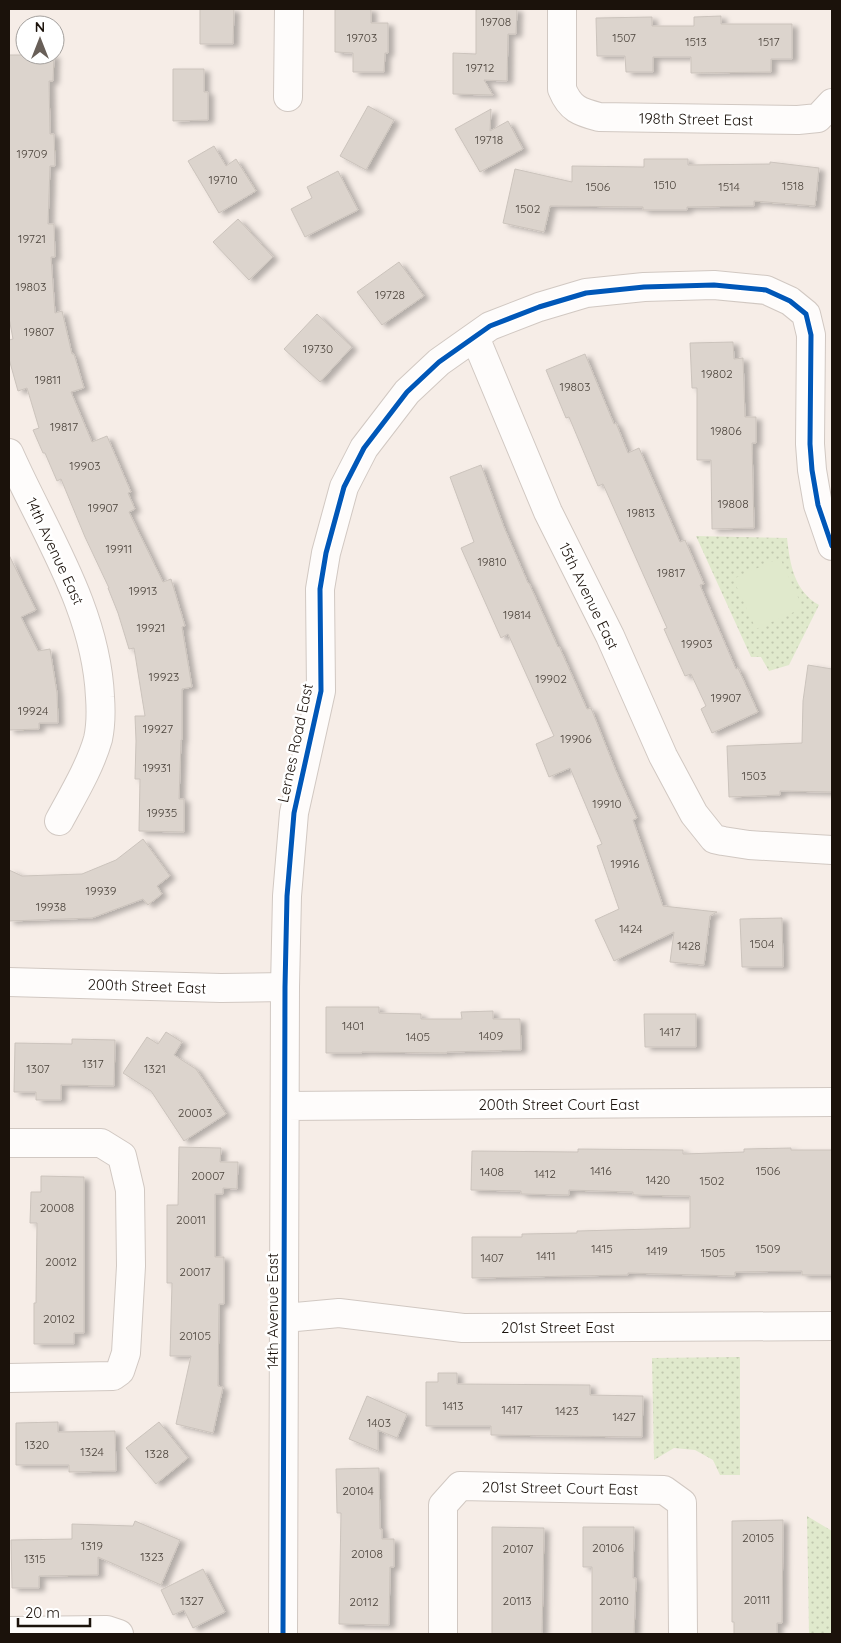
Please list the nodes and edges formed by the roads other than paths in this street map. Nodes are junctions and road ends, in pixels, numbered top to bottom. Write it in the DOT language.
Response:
graph roads {
  1 [pos="288,9"];
  2 [pos="562,9"];
  3 [pos="288,97"];
  4 [pos="830,106"];
  5 [pos="475,337"];
  6 [pos="9,453"];
  7 [pos="832,546"];
  8 [pos="59,821"];
  9 [pos="832,850"];
  10 [pos="9,982"];
  11 [pos="285,987"];
  12 [pos="832,1102"];
  13 [pos="286,1106"];
  14 [pos="9,1143"];
  15 [pos="285,1318"];
  16 [pos="832,1326"];
  17 [pos="9,1378"];
  18 [pos="9,1631"];
  19 [pos="119,1634"];
  20 [pos="283,1634"];
  21 [pos="443,1634"];
  22 [pos="683,1634"];
  1 -- 3 [label="street"];
  2 -- 4 [label="street, 198th Street East"];
  5 -- 7 [label="street, Lernes Road East"];
  5 -- 9 [label="street, 15th Avenue East"];
  5 -- 11 [label="street, Lernes Road East"];
  6 -- 8 [label="street, 14th Avenue East"];
  10 -- 11 [label="street, 200th Street East"];
  11 -- 13 [label="street, 14th Avenue East"];
  12 -- 13 [label="street, 200th Street Court East"];
  13 -- 15 [label="street, 14th Avenue East"];
  14 -- 17 [label="street"];
  15 -- 16 [label="street, 201st Street East"];
  15 -- 20 [label="street, 14th Avenue East"];
  18 -- 19 [label="street"];
  21 -- 22 [label="street, 201st Street Court East"];
}
